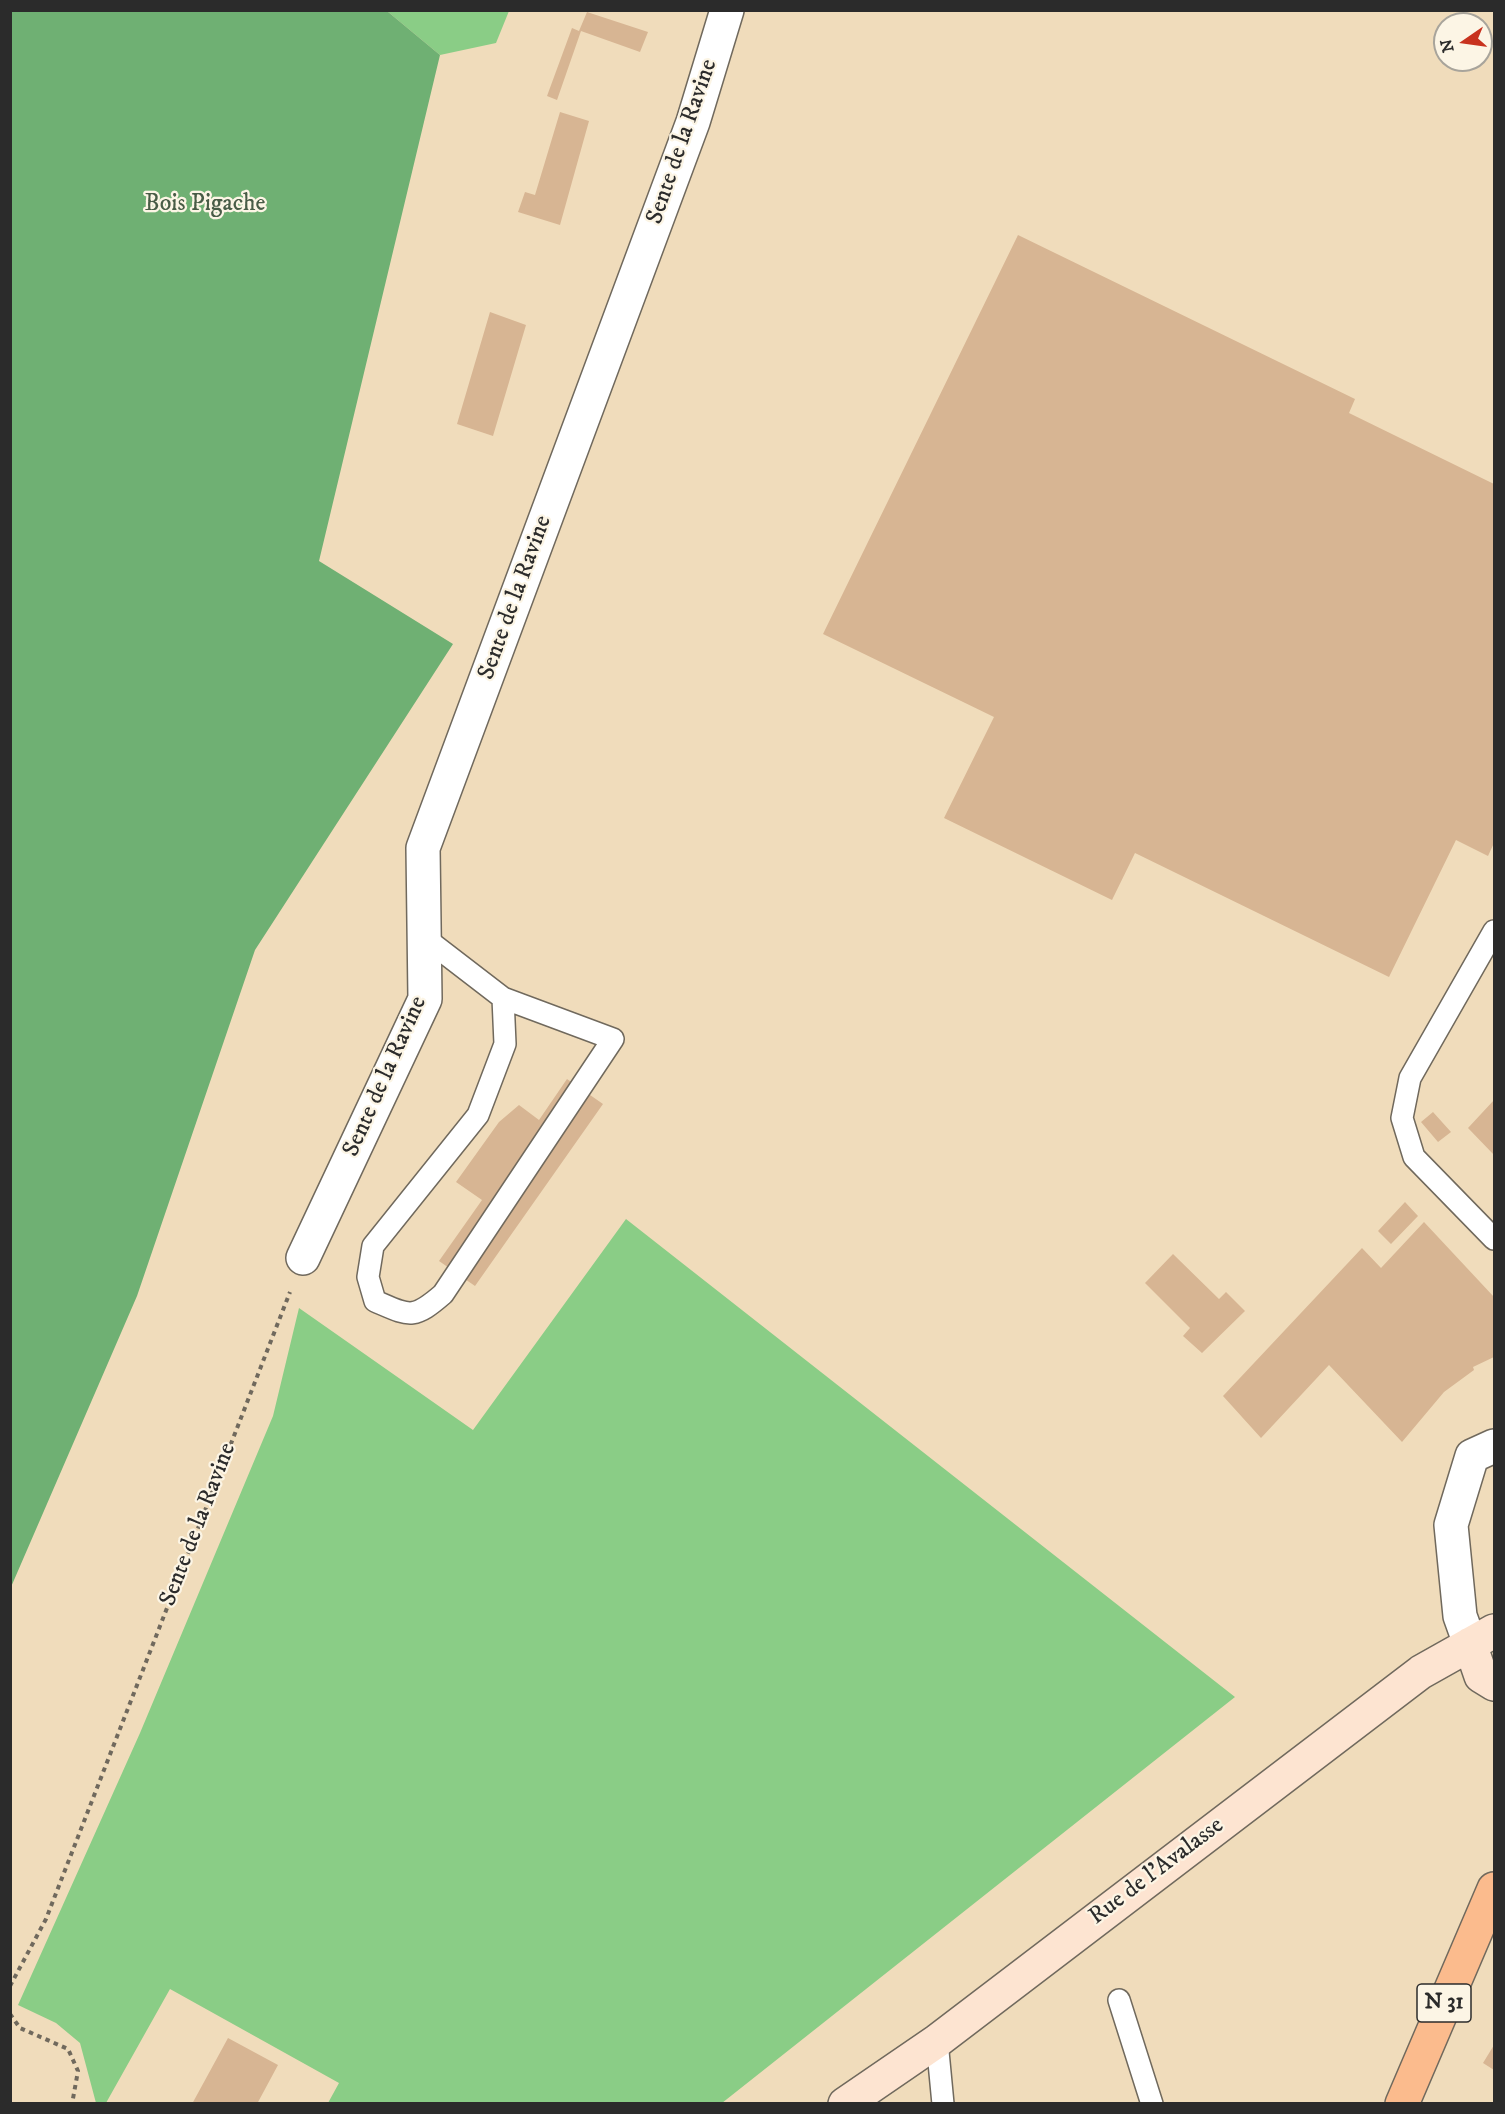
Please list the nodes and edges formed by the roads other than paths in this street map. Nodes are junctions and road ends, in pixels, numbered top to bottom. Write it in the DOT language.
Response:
graph roads {
  1 [pos="727,10"];
  2 [pos="1494,931"];
  3 [pos="425,938"];
  4 [pos="502,998"];
  5 [pos="1494,1239"];
  6 [pos="303,1258"];
  7 [pos="1494,1446"];
  8 [pos="1482,1638"];
  9 [pos="1494,1684"];
  10 [pos="1491,1896"];
  11 [pos="1119,2000"];
  12 [pos="937,2040"];
  13 [pos="845,2103"];
  14 [pos="943,2103"];
  15 [pos="1152,2103"];
  16 [pos="1401,2103"];
  1 -- 3 [label="street, Sente de la Ravine"];
  2 -- 5 [label="lane"];
  3 -- 4 [label="lane"];
  3 -- 6 [label="street, Sente de la Ravine"];
  4 -- 4 [label="lane"];
  7 -- 8 [label="street"];
  8 -- 9 [label="main road"];
  8 -- 12 [label="main road, Rue de l'Avalasse"];
  10 -- 16 [label="main road, N 31"];
  11 -- 15 [label="lane"];
  12 -- 13 [label="main road, Rue de l'Avalasse"];
  12 -- 14 [label="lane"];
}
